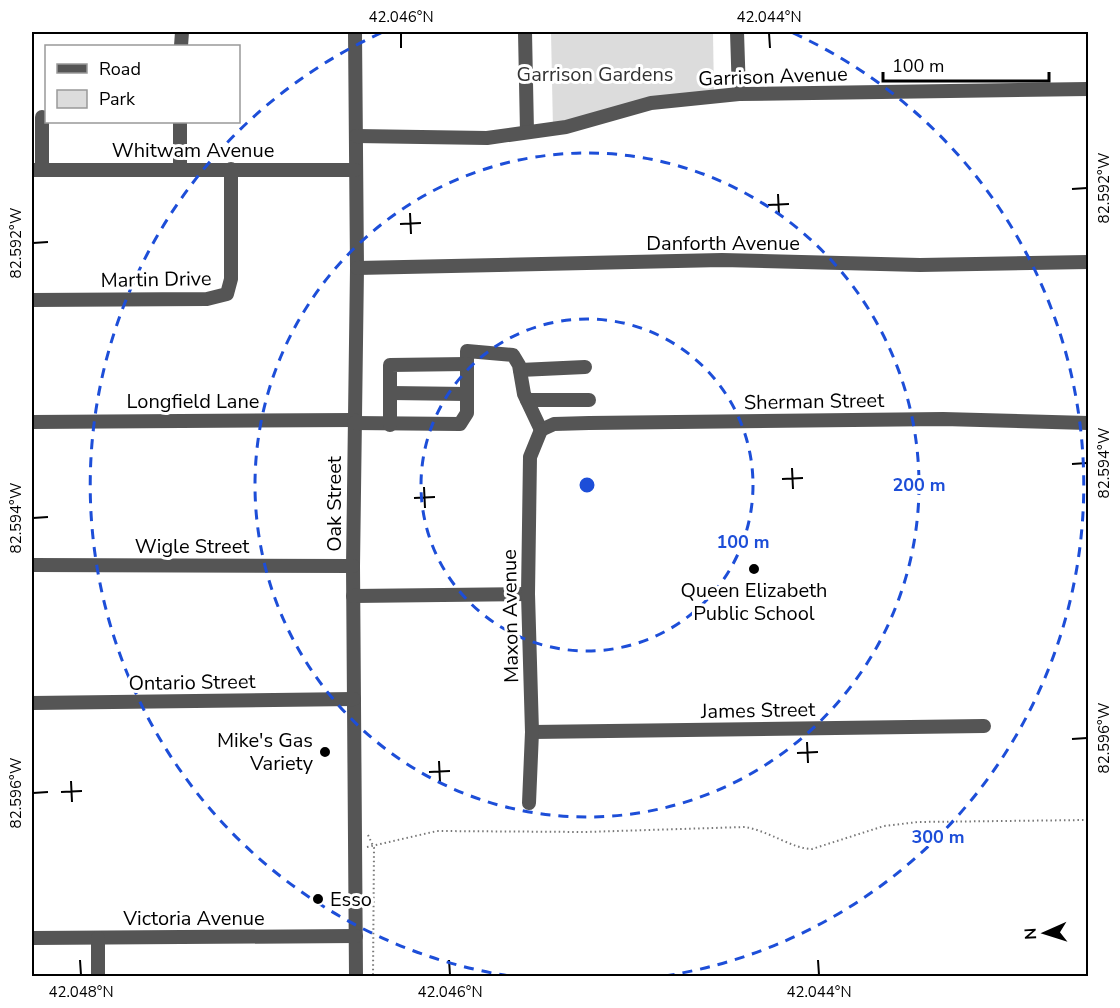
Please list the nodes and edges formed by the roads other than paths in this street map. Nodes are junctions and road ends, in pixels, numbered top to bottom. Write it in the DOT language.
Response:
graph roads {
  1 [pos="355,32"];
  2 [pos="525,32"];
  3 [pos="736,32"];
  4 [pos="1089,89"];
  5 [pos="739,94"];
  6 [pos="42,117"];
  7 [pos="180,123"];
  8 [pos="527,132"];
  9 [pos="356,136"];
  10 [pos="180,169"];
  11 [pos="37,170"];
  12 [pos="231,170"];
  13 [pos="355,170"];
  14 [pos="1089,262"];
  15 [pos="357,268"];
  16 [pos="32,300"];
  17 [pos="467,364"];
  18 [pos="585,367"];
  19 [pos="520,370"];
  20 [pos="391,393"];
  21 [pos="467,394"];
  22 [pos="527,400"];
  23 [pos="589,400"];
  24 [pos="32,422"];
  25 [pos="354,422"];
  26 [pos="1089,423"];
  27 [pos="390,424"];
  28 [pos="541,430"];
  29 [pos="32,565"];
  30 [pos="353,566"];
  31 [pos="528,594"];
  32 [pos="353,596"];
  33 [pos="354,699"];
  34 [pos="32,703"];
  35 [pos="984,726"];
  36 [pos="532,732"];
  37 [pos="529,803"];
  38 [pos="356,936"];
  39 [pos="32,938"];
  40 [pos="98,938"];
  41 [pos="98,976"];
  42 [pos="356,976"];
  1 -- 9 [label="street, Oak Street"];
  2 -- 8 [label="street"];
  3 -- 5 [label="street"];
  4 -- 5 [label="street, Garrison Avenue"];
  5 -- 8 [label="street, Garrison Avenue"];
  6 -- 11 [label="street"];
  7 -- 10 [label="street"];
  8 -- 9 [label="street, Garrison Avenue"];
  9 -- 13 [label="street, Oak Street"];
  10 -- 11 [label="street, Whitwam Avenue"];
  10 -- 12 [label="street, Whitwam Avenue"];
  12 -- 13 [label="street, Whitwam Avenue"];
  12 -- 16 [label="street, Martin Drive"];
  13 -- 15 [label="street, Oak Street"];
  14 -- 15 [label="street, Danforth Avenue"];
  15 -- 25 [label="street, Oak Street"];
  17 -- 19 [label="street"];
  17 -- 20 [label="street"];
  17 -- 21 [label="street"];
  18 -- 19 [label="street"];
  19 -- 22 [label="street"];
  20 -- 21 [label="street"];
  20 -- 27 [label="street"];
  21 -- 27 [label="street, Longfield Lane"];
  22 -- 23 [label="street"];
  22 -- 28 [label="street"];
  24 -- 25 [label="street, Longfield Lane"];
  25 -- 27 [label="street, Longfield Lane"];
  25 -- 30 [label="street, Oak Street"];
  26 -- 28 [label="street, Sherman Street"];
  28 -- 31 [label="street, Maxon Avenue"];
  29 -- 30 [label="street, Wigle Street"];
  30 -- 32 [label="street, Oak Street"];
  31 -- 32 [label="street"];
  31 -- 36 [label="street, Maxon Avenue"];
  32 -- 33 [label="street, Oak Street"];
  33 -- 34 [label="street, Ontario Street"];
  33 -- 38 [label="street, Oak Street"];
  35 -- 36 [label="street, James Street"];
  36 -- 37 [label="street, Maxon Avenue"];
  38 -- 40 [label="street, Victoria Avenue"];
  38 -- 42 [label="street, Oak Street"];
  39 -- 40 [label="street, Victoria Avenue"];
  40 -- 41 [label="street"];
}
